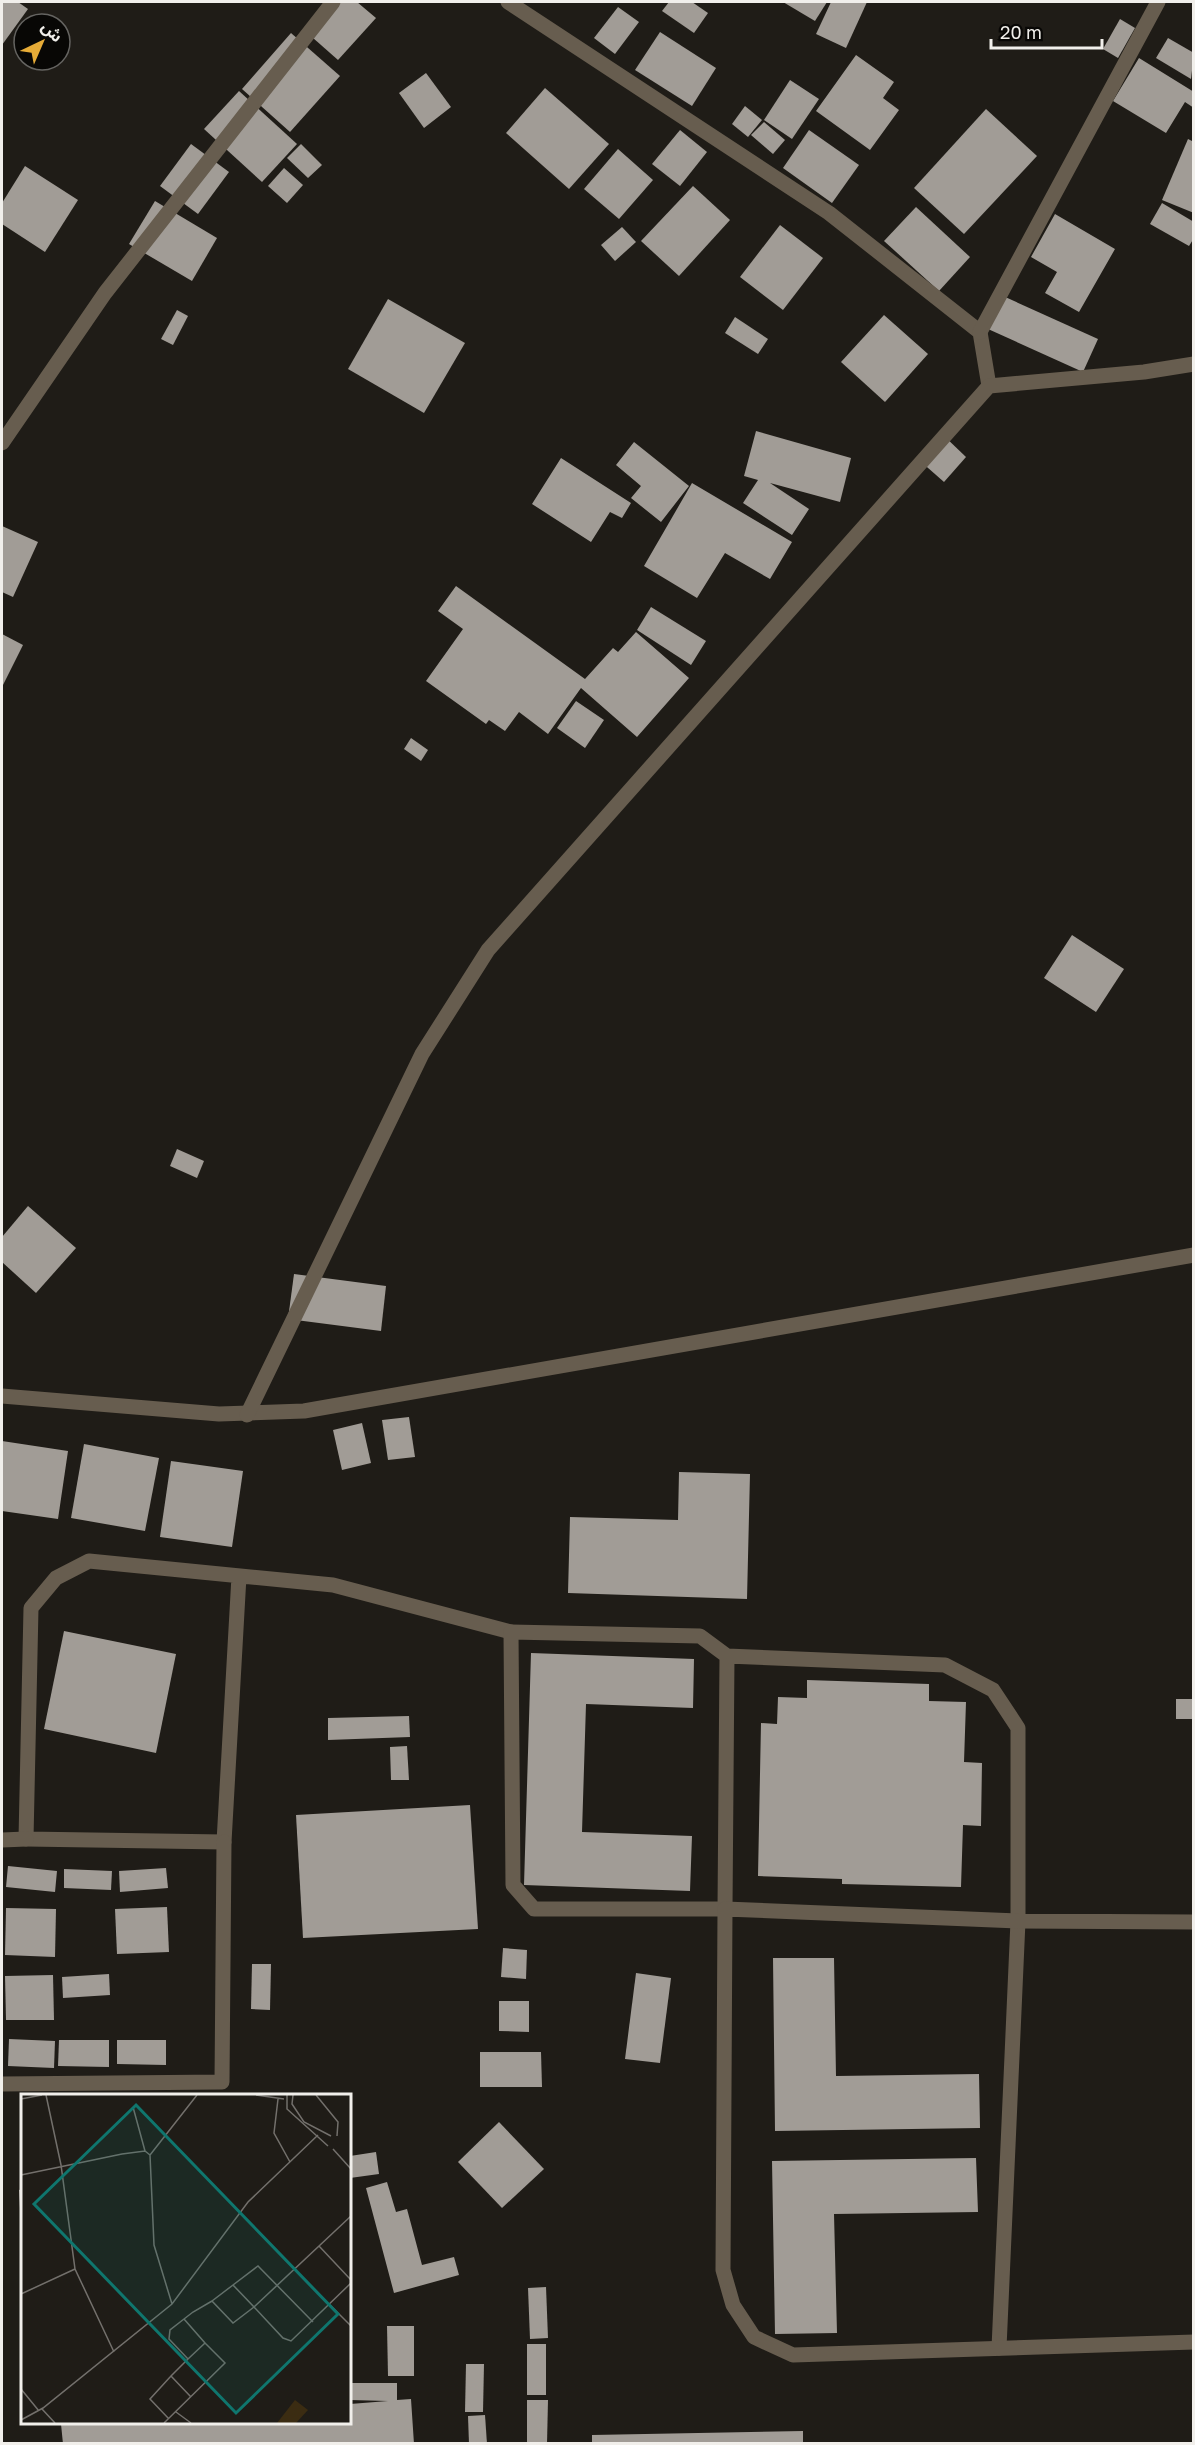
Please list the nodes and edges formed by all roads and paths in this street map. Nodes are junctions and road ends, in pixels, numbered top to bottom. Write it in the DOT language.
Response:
graph roads {
  1 [pos="333,2"];
  2 [pos="508,2"];
  3 [pos="1158,2"];
  4 [pos="980,332"];
  5 [pos="1194,364"];
  6 [pos="989,386"];
  7 [pos="2,443"];
  8 [pos="1194,1255"];
  9 [pos="2,1396"];
  10 [pos="247,1415"];
  11 [pos="239,1576"];
  12 [pos="511,1632"];
  13 [pos="727,1656"];
  14 [pos="26,1839"];
  15 [pos="2,1840"];
  16 [pos="224,1842"];
  17 [pos="725,1909"];
  18 [pos="1018,1921"];
  19 [pos="1194,1922"];
  20 [pos="2,2084"];
  21 [pos="1194,2343"];
  22 [pos="999,2348"];
  1 -- 7 [label="street"];
  2 -- 4 [label="street"];
  3 -- 4 [label="street"];
  4 -- 6 [label="street"];
  5 -- 6 [label="street"];
  6 -- 10 [label="street"];
  8 -- 10 [label="street"];
  9 -- 10 [label="street"];
  11 -- 12 [label="street"];
  11 -- 14 [label="street"];
  11 -- 16 [label="street"];
  12 -- 13 [label="street"];
  12 -- 17 [label="street"];
  13 -- 17 [label="street"];
  13 -- 18 [label="street"];
  14 -- 15 [label="street"];
  14 -- 16 [label="street"];
  16 -- 20 [label="street"];
  17 -- 18 [label="street"];
  17 -- 22 [label="street"];
  18 -- 19 [label="street"];
  18 -- 22 [label="street"];
  21 -- 22 [label="street"];
}
